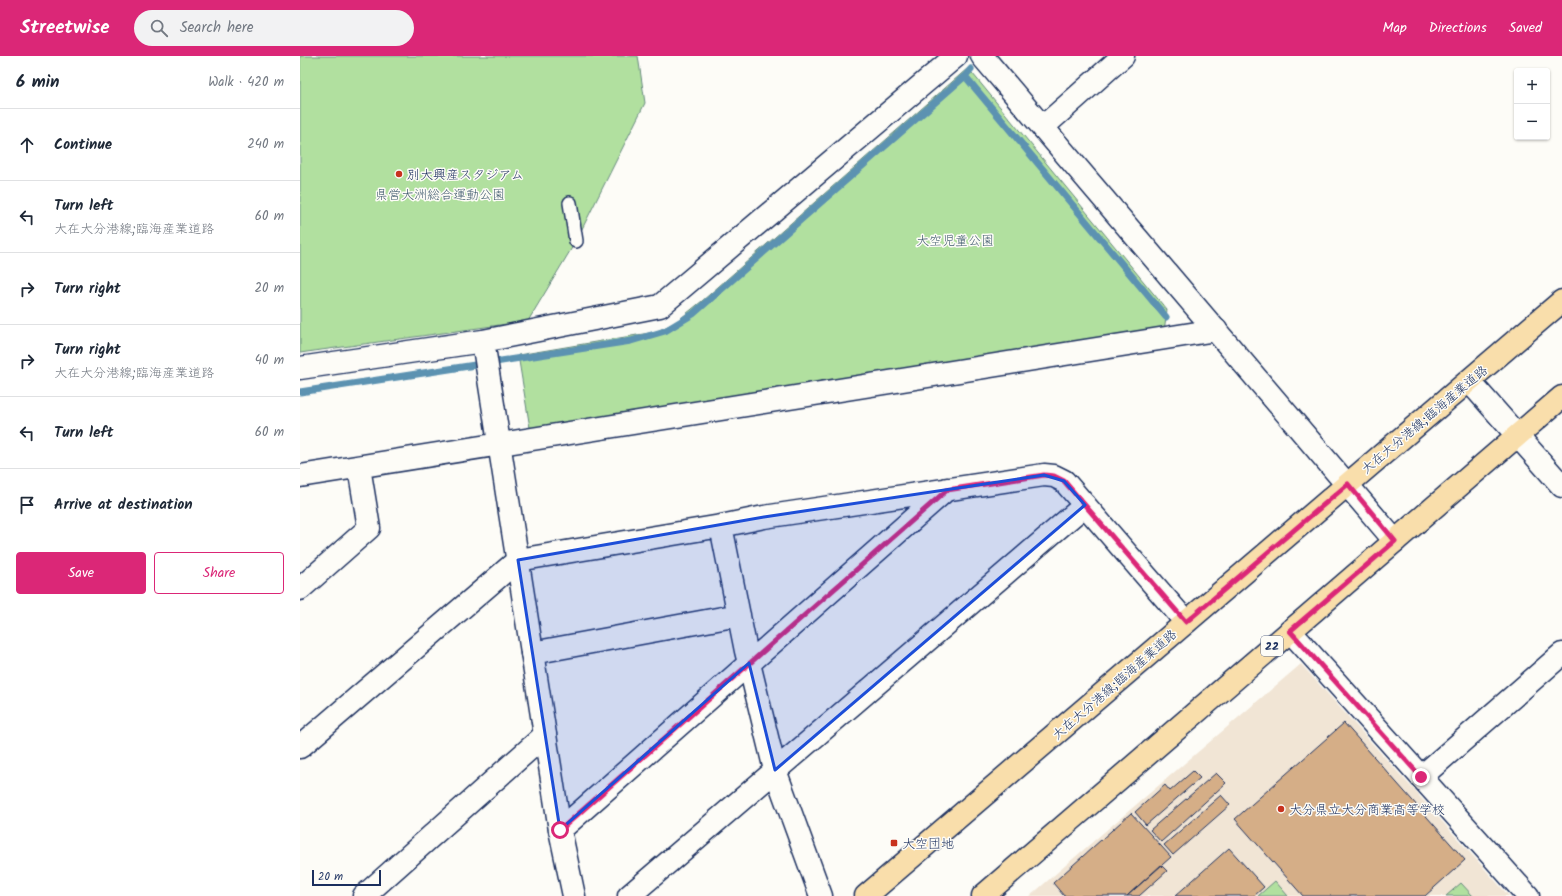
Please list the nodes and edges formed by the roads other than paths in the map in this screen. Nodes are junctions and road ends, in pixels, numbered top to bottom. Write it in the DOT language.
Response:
graph roads {
  1 [pos="956,56"];
  2 [pos="982,56"];
  3 [pos="1123,56"];
  4 [pos="1043,127"];
  5 [pos="570,203"];
  6 [pos="576,240"];
  7 [pos="1562,301"];
  8 [pos="1216,330"];
  9 [pos="483,341"];
  10 [pos="300,368"];
  11 [pos="1469,381"];
  12 [pos="1562,397"];
  13 [pos="1518,436"];
  14 [pos="499,445"];
  15 [pos="359,467"];
  16 [pos="300,476"];
  17 [pos="1348,484"];
  18 [pos="1562,486"];
  19 [pos="947,490"];
  20 [pos="1084,505"];
  21 [pos="721,526"];
  22 [pos="1395,541"];
  23 [pos="518,560"];
  24 [pos="300,589"];
  25 [pos="739,615"];
  26 [pos="1186,622"];
  27 [pos="1290,631"];
  28 [pos="532,654"];
  29 [pos="1562,654"];
  30 [pos="749,663"];
  31 [pos="545,735"];
  32 [pos="300,747"];
  33 [pos="775,770"];
  34 [pos="1421,777"];
  35 [pos="560,830"];
  36 [pos="364,896"];
  37 [pos="574,896"];
  38 [pos="629,896"];
  39 [pos="821,896"];
  40 [pos="866,896"];
  41 [pos="983,896"];
  42 [pos="1528,896"];
  1 -- 9 [label="street"];
  2 -- 4 [label="street"];
  3 -- 4 [label="street"];
  4 -- 8 [label="street"];
  5 -- 6 [label="lane"];
  7 -- 11 [label="main road, 大在大分港線;臨海産業道路"];
  8 -- 14 [label="street"];
  8 -- 17 [label="street"];
  9 -- 10 [label="street"];
  9 -- 14 [label="street"];
  11 -- 13 [label="street"];
  11 -- 17 [label="main road, 大在大分港線;臨海産業道路"];
  12 -- 13 [label="main road, 22"];
  13 -- 18 [label="street"];
  13 -- 22 [label="main road, 22"];
  14 -- 15 [label="street"];
  14 -- 23 [label="street"];
  15 -- 16 [label="street"];
  15 -- 24 [label="street"];
  17 -- 22 [label="street"];
  17 -- 26 [label="main road, 大在大分港線;臨海産業道路"];
  19 -- 20 [label="street"];
  19 -- 21 [label="street"];
  19 -- 30 [label="street"];
  20 -- 26 [label="street"];
  20 -- 33 [label="street"];
  21 -- 23 [label="street"];
  21 -- 25 [label="street"];
  22 -- 27 [label="main road, 22"];
  23 -- 28 [label="street"];
  23 -- 32 [label="street"];
  25 -- 28 [label="street"];
  25 -- 30 [label="street"];
  26 -- 40 [label="main road, 大在大分港線;臨海産業道路"];
  27 -- 34 [label="street"];
  27 -- 41 [label="main road, 22"];
  28 -- 31 [label="street"];
  29 -- 34 [label="street"];
  30 -- 33 [label="street"];
  30 -- 35 [label="street"];
  31 -- 35 [label="street"];
  31 -- 36 [label="street"];
  33 -- 38 [label="street"];
  33 -- 39 [label="street"];
  34 -- 42 [label="street"];
  35 -- 37 [label="street"];
}
